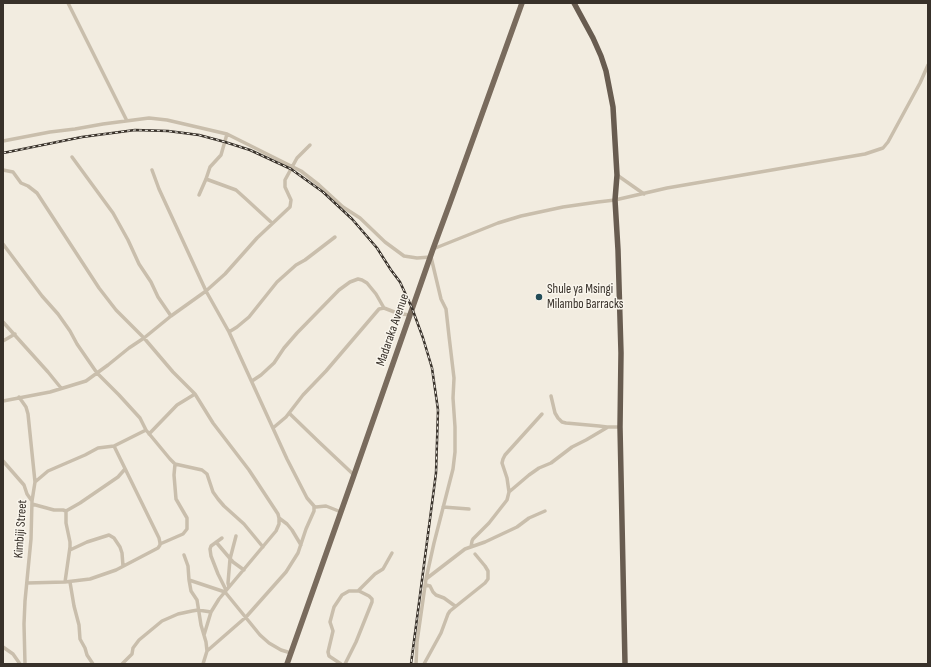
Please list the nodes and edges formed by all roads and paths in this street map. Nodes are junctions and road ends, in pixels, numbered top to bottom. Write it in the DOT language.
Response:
graph roads {
  1 [pos="68,3"];
  2 [pos="522,3"];
  3 [pos="574,3"];
  4 [pos="928,65"];
  5 [pos="127,121"];
  6 [pos="227,134"];
  7 [pos="3,141"];
  8 [pos="310,145"];
  9 [pos="72,157"];
  10 [pos="292,167"];
  11 [pos="3,170"];
  12 [pos="152,170"];
  13 [pos="617,175"];
  14 [pos="206,179"];
  15 [pos="644,194"];
  16 [pos="198,195"];
  17 [pos="615,200"];
  18 [pos="272,223"];
  19 [pos="334,237"];
  20 [pos="3,244"];
  21 [pos="433,249"];
  22 [pos="430,257"];
  23 [pos="206,291"];
  24 [pos="384,308"];
  25 [pos="410,315"];
  26 [pos="170,316"];
  27 [pos="3,322"];
  28 [pos="229,332"];
  29 [pos="15,334"];
  30 [pos="144,338"];
  31 [pos="3,341"];
  32 [pos="97,373"];
  33 [pos="252,381"];
  34 [pos="61,388"];
  35 [pos="195,394"];
  36 [pos="551,396"];
  37 [pos="19,397"];
  38 [pos="3,401"];
  39 [pos="289,413"];
  40 [pos="542,414"];
  41 [pos="620,427"];
  42 [pos="272,428"];
  43 [pos="608,428"];
  44 [pos="147,432"];
  45 [pos="114,446"];
  46 [pos="3,461"];
  47 [pos="175,464"];
  48 [pos="125,469"];
  49 [pos="354,475"];
  50 [pos="35,482"];
  51 [pos="509,492"];
  52 [pos="32,502"];
  53 [pos="314,506"];
  54 [pos="443,506"];
  55 [pos="470,509"];
  56 [pos="66,511"];
  57 [pos="545,511"];
  58 [pos="341,512"];
  59 [pos="279,518"];
  60 [pos="236,536"];
  61 [pos="222,538"];
  62 [pos="216,542"];
  63 [pos="160,544"];
  64 [pos="301,545"];
  65 [pos="263,547"];
  66 [pos="471,547"];
  67 [pos="70,550"];
  68 [pos="392,553"];
  69 [pos="475,554"];
  70 [pos="184,555"];
  71 [pos="230,559"];
  72 [pos="123,566"];
  73 [pos="244,570"];
  74 [pos="426,579"];
  75 [pos="189,580"];
  76 [pos="65,582"];
  77 [pos="70,582"];
  78 [pos="27,583"];
  79 [pos="426,585"];
  80 [pos="227,590"];
  81 [pos="358,590"];
  82 [pos="454,606"];
  83 [pos="198,610"];
  84 [pos="211,612"];
  85 [pos="246,617"];
  86 [pos="204,635"];
  87 [pos="3,647"];
  88 [pos="207,652"];
  89 [pos="291,653"];
  90 [pos="205,659"];
  91 [pos="20,664"];
  92 [pos="25,664"];
  93 [pos="94,664"];
  94 [pos="122,664"];
  95 [pos="203,664"];
  96 [pos="207,664"];
  97 [pos="287,664"];
  98 [pos="342,664"];
  99 [pos="416,664"];
  100 [pos="424,664"];
  101 [pos="625,664"];
  1 -- 5 [label="street"];
  2 -- 21 [label="main road, Madaraka Avenue"];
  3 -- 13 [label="highway"];
  4 -- 15 [label="street"];
  5 -- 6 [label="street"];
  5 -- 7 [label="street"];
  6 -- 10 [label="street"];
  6 -- 14 [label="street"];
  8 -- 10 [label="street"];
  9 -- 26 [label="street"];
  10 -- 18 [label="street"];
  10 -- 22 [label="street"];
  11 -- 30 [label="street"];
  12 -- 23 [label="street"];
  13 -- 15 [label="street"];
  13 -- 17 [label="highway"];
  14 -- 16 [label="street"];
  14 -- 18 [label="street"];
  15 -- 17 [label="street"];
  17 -- 21 [label="street"];
  17 -- 41 [label="highway"];
  18 -- 23 [label="street"];
  19 -- 28 [label="street"];
  20 -- 32 [label="street"];
  21 -- 22 [label="main road, Madaraka Avenue"];
  22 -- 25 [label="main road, Madaraka Avenue"];
  22 -- 54 [label="street"];
  23 -- 26 [label="street"];
  23 -- 28 [label="street"];
  24 -- 25 [label="street"];
  24 -- 33 [label="street"];
  24 -- 39 [label="street"];
  25 -- 49 [label="main road, Madaraka Avenue"];
  26 -- 30 [label="street"];
  27 -- 29 [label="street"];
  28 -- 33 [label="street"];
  29 -- 31 [label="street"];
  29 -- 34 [label="street"];
  30 -- 32 [label="street"];
  30 -- 35 [label="street"];
  32 -- 34 [label="street"];
  32 -- 44 [label="street"];
  33 -- 42 [label="street"];
  34 -- 37 [label="street"];
  35 -- 44 [label="street"];
  35 -- 59 [label="street"];
  36 -- 43 [label="street"];
  37 -- 38 [label="street"];
  37 -- 50 [label="street, Kimbiji Street"];
  39 -- 42 [label="street"];
  39 -- 49 [label="street"];
  40 -- 51 [label="street"];
  41 -- 43 [label="street"];
  41 -- 101 [label="highway"];
  42 -- 53 [label="street"];
  43 -- 51 [label="street"];
  44 -- 45 [label="street"];
  44 -- 47 [label="street"];
  45 -- 48 [label="street"];
  45 -- 50 [label="street"];
  46 -- 52 [label="street"];
  47 -- 63 [label="street"];
  47 -- 65 [label="street"];
  48 -- 56 [label="street"];
  48 -- 63 [label="street"];
  49 -- 58 [label="main road, Madaraka Avenue"];
  50 -- 52 [label="street, Kimbiji Street"];
  51 -- 66 [label="street"];
  52 -- 56 [label="street"];
  52 -- 78 [label="street, Kimbiji Street"];
  53 -- 58 [label="street"];
  53 -- 64 [label="street"];
  54 -- 55 [label="street"];
  54 -- 74 [label="street"];
  56 -- 67 [label="street"];
  57 -- 66 [label="street"];
  58 -- 89 [label="main road, Madaraka Avenue"];
  59 -- 64 [label="street"];
  59 -- 65 [label="street"];
  60 -- 71 [label="street"];
  61 -- 62 [label="street"];
  62 -- 71 [label="street"];
  62 -- 80 [label="street"];
  63 -- 72 [label="street"];
  64 -- 85 [label="street"];
  65 -- 73 [label="street"];
  66 -- 74 [label="street"];
  67 -- 72 [label="street"];
  67 -- 76 [label="street"];
  68 -- 81 [label="street"];
  69 -- 82 [label="street"];
  70 -- 75 [label="street"];
  71 -- 73 [label="street"];
  71 -- 80 [label="street"];
  72 -- 77 [label="street"];
  73 -- 80 [label="street"];
  74 -- 79 [label="street"];
  75 -- 80 [label="street"];
  75 -- 83 [label="street"];
  76 -- 77 [label="street"];
  76 -- 78 [label="street"];
  77 -- 93 [label="street"];
  78 -- 92 [label="street, Kimbiji Street"];
  79 -- 82 [label="street"];
  79 -- 99 [label="street"];
  80 -- 84 [label="street"];
  80 -- 85 [label="street"];
  81 -- 98 [label="street"];
  81 -- 98 [label="street"];
  82 -- 100 [label="street"];
  83 -- 84 [label="street"];
  83 -- 86 [label="street"];
  83 -- 94 [label="street"];
  84 -- 86 [label="street"];
  85 -- 88 [label="street"];
  85 -- 89 [label="street"];
  86 -- 88 [label="street"];
  87 -- 91 [label="street"];
  88 -- 90 [label="street"];
  89 -- 97 [label="main road, Madaraka Avenue"];
  90 -- 95 [label="street"];
  90 -- 96 [label="street"];
}
